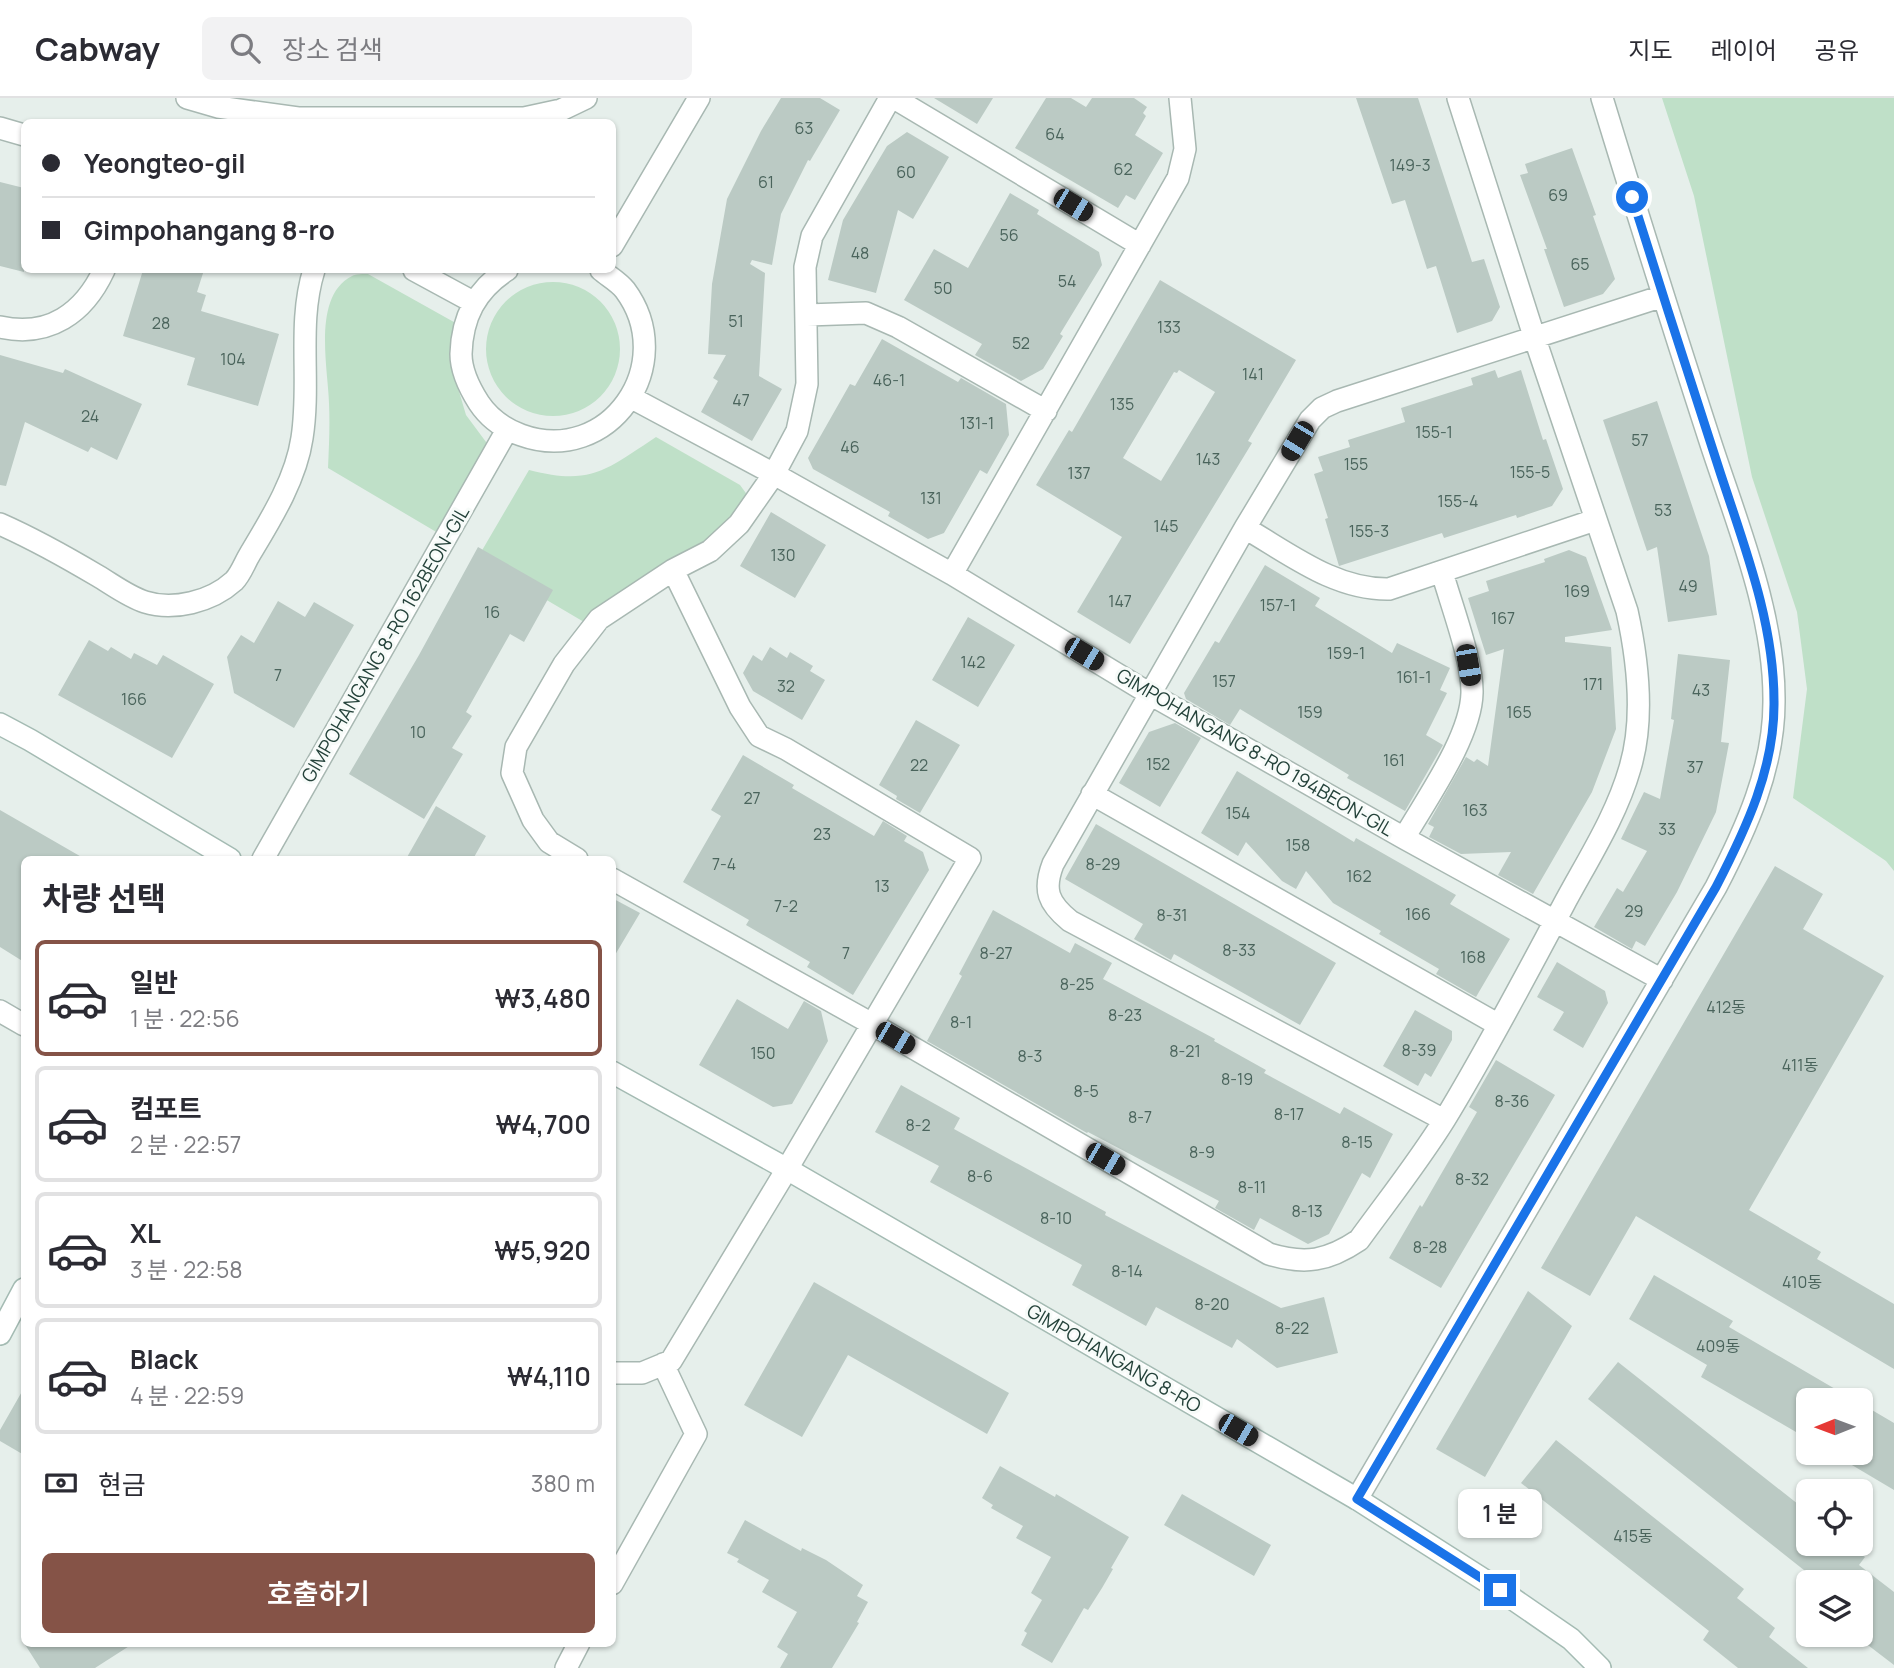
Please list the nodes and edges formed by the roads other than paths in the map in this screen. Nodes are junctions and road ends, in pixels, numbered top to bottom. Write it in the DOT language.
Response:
graph roads {
  1 [pos="187,98"];
  2 [pos="586,98"];
  3 [pos="699,98"];
  4 [pos="892,98"];
  5 [pos="1180,98"];
  6 [pos="1458,98"];
  7 [pos="1602,98"];
  8 [pos="0,128"];
  9 [pos="21,134"];
  10 [pos="616,239"];
  11 [pos="1140,245"];
  12 [pos="103,273"];
  13 [pos="313,273"];
  14 [pos="420,273"];
  15 [pos="502,273"];
  16 [pos="605,273"];
  17 [pos="1663,296"];
  18 [pos="473,302"];
  19 [pos="807,315"];
  20 [pos="0,327"];
  21 [pos="1534,336"];
  22 [pos="630,397"];
  23 [pos="1046,411"];
  24 [pos="508,430"];
  25 [pos="774,474"];
  26 [pos="1595,520"];
  27 [pos="0,524"];
  28 [pos="1245,528"];
  29 [pos="673,570"];
  30 [pos="1442,572"];
  31 [pos="952,574"];
  32 [pos="1150,694"];
  33 [pos="0,724"];
  34 [pos="1092,794"];
  35 [pos="1404,838"];
  36 [pos="225,856"];
  37 [pos="265,856"];
  38 [pos="572,856"];
  39 [pos="616,881"];
  40 [pos="1556,920"];
  41 [pos="1662,980"];
  42 [pos="0,1011"];
  43 [pos="21,1023"];
  44 [pos="872,1024"];
  45 [pos="1497,1024"];
  46 [pos="616,1074"];
  47 [pos="1444,1120"];
  48 [pos="787,1170"];
  49 [pos="21,1295"];
  50 [pos="0,1334"];
  51 [pos="663,1364"];
  52 [pos="616,1373"];
  53 [pos="1357,1499"];
  54 [pos="616,1577"];
  55 [pos="577,1647"];
  56 [pos="566,1668"];
  57 [pos="1600,1668"];
  1 -- 2 [label="street"];
  3 -- 10 [label="street"];
  4 -- 11 [label="street"];
  4 -- 19 [label="street"];
  5 -- 11 [label="street"];
  6 -- 21 [label="street"];
  7 -- 17 [label="street"];
  8 -- 9 [label="street"];
  11 -- 23 [label="street"];
  12 -- 20 [label="street"];
  13 -- 27 [label="street"];
  14 -- 18 [label="street"];
  15 -- 18 [label="street"];
  16 -- 22 [label="street"];
  17 -- 21 [label="street"];
  17 -- 41 [label="street"];
  18 -- 24 [label="street"];
  19 -- 23 [label="street"];
  19 -- 25 [label="street"];
  21 -- 26 [label="street"];
  21 -- 28 [label="street"];
  22 -- 24 [label="street"];
  22 -- 25 [label="street, GIMPOHANGANG 8-RO 194BEON-GIL"];
  23 -- 31 [label="street"];
  24 -- 37 [label="street, GIMPOHANGANG 8-RO 162BEON-GIL"];
  25 -- 29 [label="street"];
  25 -- 31 [label="street, GIMPOHANGANG 8-RO 194BEON-GIL"];
  26 -- 30 [label="street"];
  26 -- 40 [label="street"];
  28 -- 30 [label="street"];
  28 -- 32 [label="street"];
  29 -- 38 [label="street"];
  29 -- 44 [label="street"];
  30 -- 35 [label="street"];
  31 -- 32 [label="street, GIMPOHANGANG 8-RO 194BEON-GIL"];
  32 -- 34 [label="street"];
  32 -- 35 [label="street, GIMPOHANGANG 8-RO 194BEON-GIL"];
  33 -- 36 [label="street"];
  34 -- 45 [label="street"];
  34 -- 47 [label="street"];
  35 -- 40 [label="street, GIMPOHANGANG 8-RO 194BEON-GIL"];
  39 -- 44 [label="street"];
  40 -- 41 [label="street, GIMPOHANGANG 8-RO 194BEON-GIL"];
  40 -- 45 [label="street"];
  41 -- 53 [label="street"];
  42 -- 43 [label="street"];
  44 -- 47 [label="street"];
  44 -- 48 [label="street"];
  45 -- 47 [label="street"];
  46 -- 48 [label="street, GIMPOHANGANG 8-RO"];
  48 -- 51 [label="street"];
  48 -- 53 [label="street, GIMPOHANGANG 8-RO"];
  49 -- 50 [label="street"];
  51 -- 52 [label="street"];
  51 -- 54 [label="street"];
  53 -- 57 [label="street, GIMPOHANGANG 8-RO"];
  55 -- 56 [label="street"];
}
